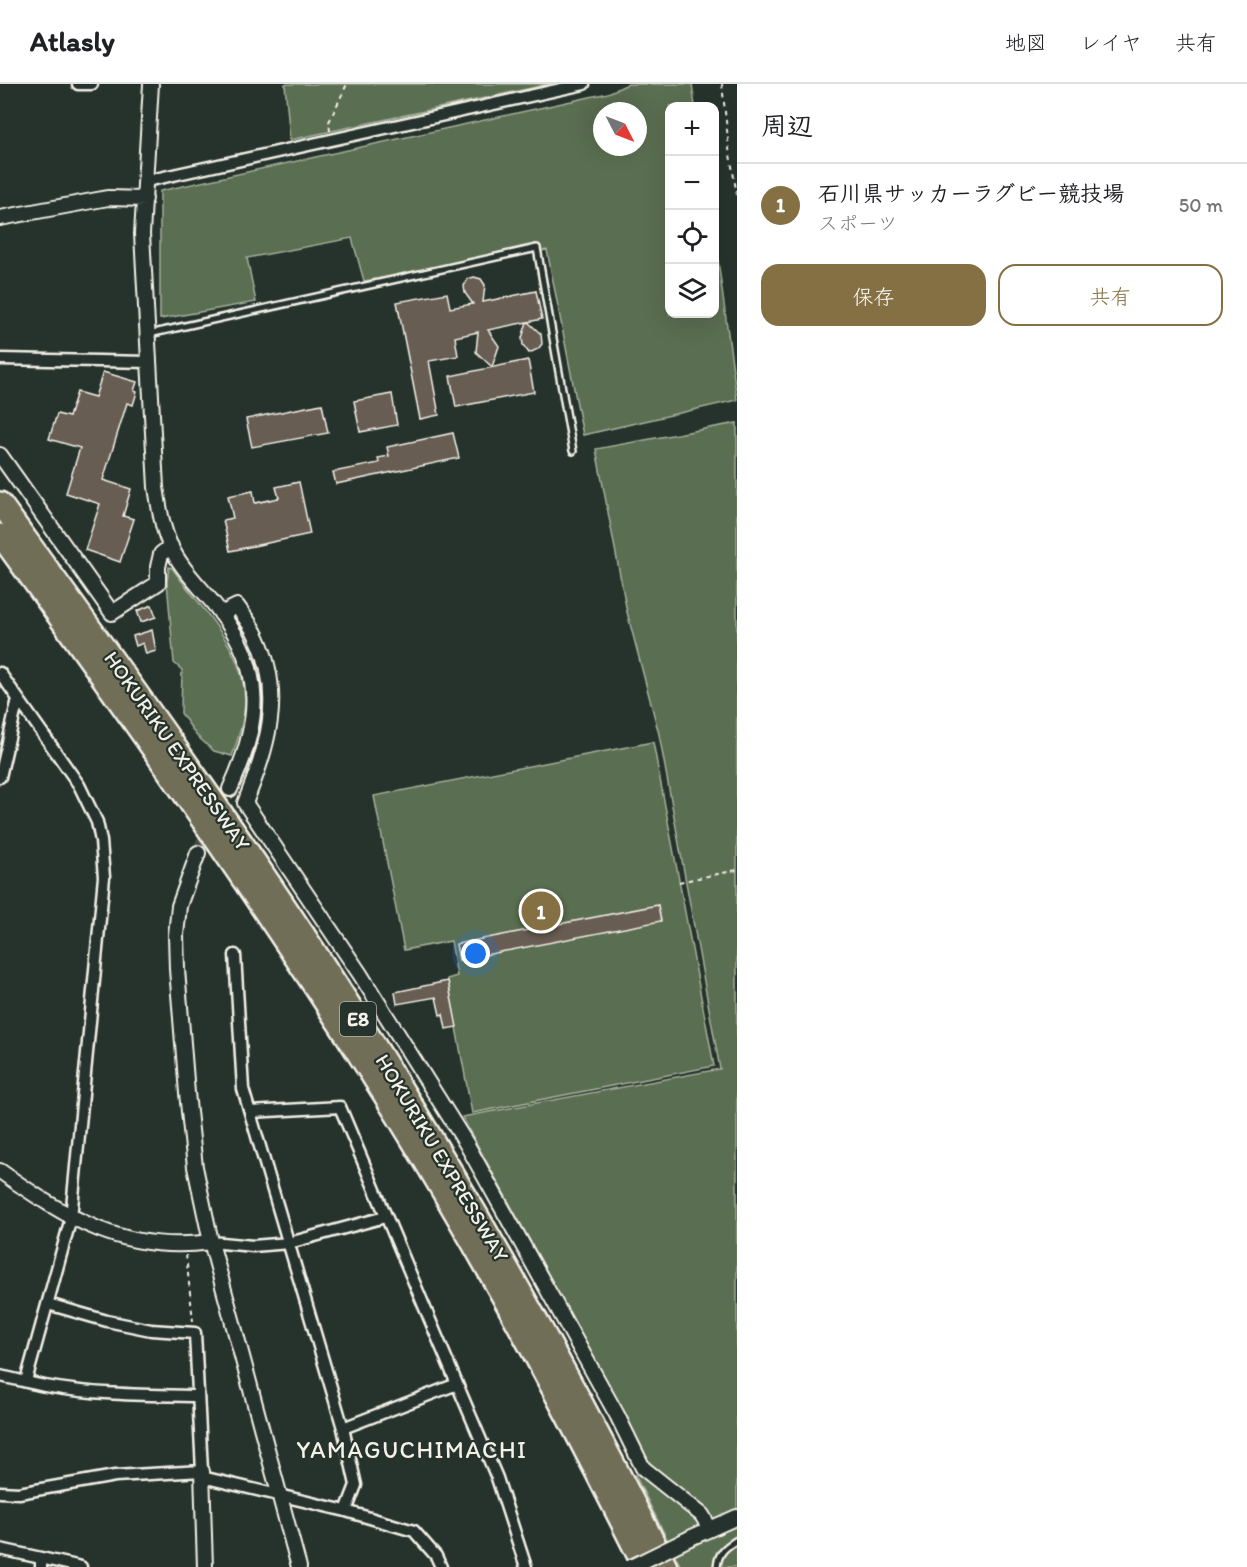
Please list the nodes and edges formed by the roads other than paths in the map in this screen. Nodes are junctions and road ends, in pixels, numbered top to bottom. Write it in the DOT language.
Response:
graph roads {
  1 [pos="78,84"];
  2 [pos="92,84"];
  3 [pos="151,84"];
  4 [pos="584,84"];
  5 [pos="146,181"];
  6 [pos="145,199"];
  7 [pos="0,218"];
  8 [pos="147,334"];
  9 [pos="0,359"];
  10 [pos="149,362"];
  11 [pos="573,451"];
  12 [pos="0,455"];
  13 [pos="0,503"];
  14 [pos="0,535"];
  15 [pos="171,546"];
  16 [pos="221,614"];
  17 [pos="0,673"];
  18 [pos="18,699"];
  19 [pos="0,777"];
  20 [pos="230,789"];
  21 [pos="198,853"];
  22 [pos="235,955"];
  23 [pos="250,1112"];
  24 [pos="0,1173"];
  25 [pos="386,1217"];
  26 [pos="71,1218"];
  27 [pos="211,1242"];
  28 [pos="289,1243"];
  29 [pos="48,1304"];
  30 [pos="0,1376"];
  31 [pos="26,1381"];
  32 [pos="457,1384"];
  33 [pos="197,1396"];
  34 [pos="343,1428"];
  35 [pos="202,1474"];
  36 [pos="0,1492"];
  37 [pos="279,1495"];
  38 [pos="346,1511"];
  39 [pos="737,1517"];
  40 [pos="710,1529"];
  41 [pos="737,1540"];
  42 [pos="0,1549"];
  43 [pos="41,1563"];
  44 [pos="81,1567"];
  45 [pos="205,1567"];
  46 [pos="299,1567"];
  47 [pos="441,1567"];
  48 [pos="526,1567"];
  49 [pos="631,1567"];
  50 [pos="644,1567"];
  51 [pos="666,1567"];
  52 [pos="717,1567"];
  1 -- 2 [label="street"];
  3 -- 5 [label="street"];
  4 -- 5 [label="street"];
  5 -- 6 [label="street"];
  6 -- 7 [label="street"];
  6 -- 8 [label="street"];
  8 -- 10 [label="street"];
  8 -- 11 [label="lane"];
  9 -- 10 [label="street"];
  10 -- 15 [label="street"];
  12 -- 15 [label="street"];
  13 -- 51 [label="highway, HOKURIKU EXPRESSWAY / E8"];
  14 -- 50 [label="highway, HOKURIKU EXPRESSWAY / E8"];
  15 -- 16 [label="street"];
  16 -- 20 [label="street"];
  16 -- 40 [label="street"];
  17 -- 18 [label="street"];
  18 -- 19 [label="street"];
  18 -- 26 [label="street"];
  21 -- 27 [label="street"];
  22 -- 23 [label="street"];
  23 -- 25 [label="street"];
  23 -- 28 [label="street"];
  24 -- 26 [label="street"];
  25 -- 28 [label="street"];
  25 -- 32 [label="street"];
  26 -- 27 [label="street"];
  26 -- 29 [label="street"];
  27 -- 28 [label="street"];
  27 -- 37 [label="street"];
  28 -- 34 [label="street"];
  29 -- 31 [label="street"];
  29 -- 33 [label="street"];
  30 -- 31 [label="street"];
  31 -- 33 [label="street"];
  32 -- 34 [label="street"];
  32 -- 48 [label="street"];
  33 -- 35 [label="street"];
  34 -- 38 [label="street"];
  35 -- 36 [label="street"];
  35 -- 37 [label="street"];
  35 -- 45 [label="street"];
  37 -- 38 [label="street"];
  37 -- 46 [label="street"];
  38 -- 47 [label="street"];
  39 -- 40 [label="street"];
  40 -- 49 [label="street, bridge"];
  41 -- 52 [label="lane"];
  42 -- 43 [label="street"];
  43 -- 44 [label="street"];
}
